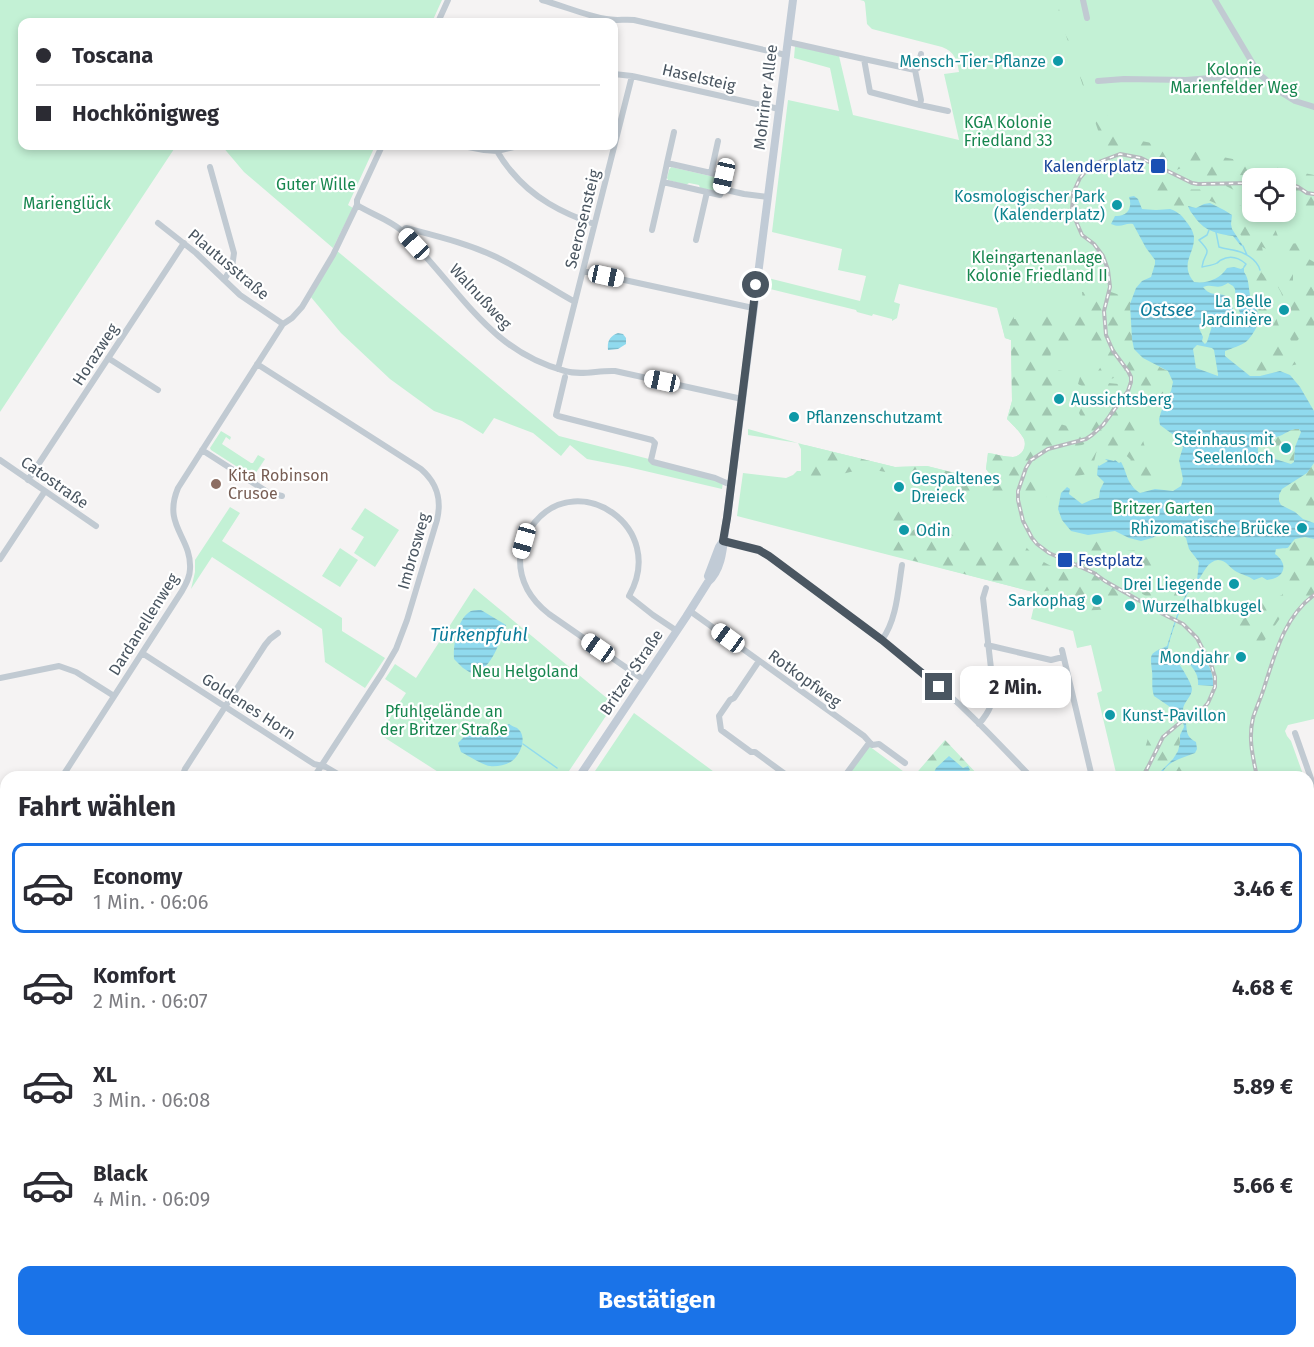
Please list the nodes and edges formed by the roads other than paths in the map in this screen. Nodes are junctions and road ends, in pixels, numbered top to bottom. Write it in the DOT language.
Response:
graph roads {
  1 [pos="448,0"];
  2 [pos="542,0"];
  3 [pos="793,0"];
  4 [pos="1083,0"];
  5 [pos="1215,0"];
  6 [pos="440,18"];
  7 [pos="600,18"];
  8 [pos="1087,18"];
  9 [pos="618,19"];
  10 [pos="788,42"];
  11 [pos="921,54"];
  12 [pos="786,55"];
  13 [pos="864,59"];
  14 [pos="915,70"];
  15 [pos="618,74"];
  16 [pos="1259,74"];
  17 [pos="632,76"];
  18 [pos="1098,81"];
  19 [pos="628,103"];
  20 [pos="920,105"];
  21 [pos="1314,107"];
  22 [pos="779,109"];
  23 [pos="948,111"];
  24 [pos="618,131"];
  25 [pos="674,132"];
  26 [pos="718,141"];
  27 [pos="618,148"];
  28 [pos="380,150"];
  29 [pos="484,150"];
  30 [pos="501,150"];
  31 [pos="613,150"];
  32 [pos="497,151"];
  33 [pos="667,163"];
  34 [pos="210,166"];
  35 [pos="711,173"];
  36 [pos="663,182"];
  37 [pos="722,189"];
  38 [pos="707,192"];
  39 [pos="768,197"];
  40 [pos="357,205"];
  41 [pos="158,223"];
  42 [pos="594,224"];
  43 [pos="652,230"];
  44 [pos="402,231"];
  45 [pos="696,240"];
  46 [pos="184,243"];
  47 [pos="583,271"];
  48 [pos="224,280"];
  49 [pos="575,302"];
  50 [pos="753,308"];
  51 [pos="283,324"];
  52 [pos="108,358"];
  53 [pos="257,364"];
  54 [pos="558,369"];
  55 [pos="565,376"];
  56 [pos="158,390"];
  57 [pos="742,399"];
  58 [pos="202,450"];
  59 [pos="0,460"];
  60 [pos="28,480"];
  61 [pos="731,485"];
  62 [pos="45,491"];
  63 [pos="282,496"];
  64 [pos="96,526"];
  65 [pos="723,541"];
  66 [pos="0,559"];
  67 [pos="902,565"];
  68 [pos="986,588"];
  69 [pos="690,611"];
  70 [pos="677,631"];
  71 [pos="278,633"];
  72 [pos="882,640"];
  73 [pos="987,645"];
  74 [pos="142,653"];
  75 [pos="759,661"];
  76 [pos="0,678"];
  77 [pos="644,680"];
  78 [pos="114,696"];
  79 [pos="225,707"];
  80 [pos="979,724"];
  81 [pos="1295,733"];
  82 [pos="869,743"];
  83 [pos="905,763"];
  84 [pos="321,766"];
  85 [pos="66,771"];
  86 [pos="184,771"];
  87 [pos="318,771"];
  88 [pos="334,771"];
  89 [pos="583,771"];
  90 [pos="781,771"];
  91 [pos="848,771"];
  92 [pos="1025,771"];
  93 [pos="1091,771"];
  94 [pos="1308,771"];
  1 -- 6 [label="street"];
  2 -- 7 [label="street"];
  3 -- 10 [label="main road, Mohriner Allee"];
  4 -- 8 [label="street"];
  5 -- 16 [label="street"];
  9 -- 12 [label="street"];
  10 -- 12 [label="main road, Mohriner Allee"];
  10 -- 13 [label="street"];
  11 -- 14 [label="street"];
  12 -- 22 [label="main road, Mohriner Allee"];
  13 -- 14 [label="street"];
  13 -- 20 [label="street"];
  14 -- 20 [label="street"];
  15 -- 17 [label="street, Haselsteig"];
  16 -- 18 [label="street"];
  16 -- 21 [label="street"];
  17 -- 22 [label="street, Haselsteig"];
  17 -- 24 [label="street, Seerosensteig"];
  19 -- 27 [label="street, Seerosensteig"];
  20 -- 23 [label="street"];
  22 -- 39 [label="main road, Mohriner Allee"];
  25 -- 33 [label="street"];
  26 -- 35 [label="street"];
  28 -- 40 [label="street, Dardanellenweg"];
  29 -- 32 [label="street"];
  30 -- 32 [label="street"];
  31 -- 42 [label="street, Seerosensteig"];
  32 -- 42 [label="street"];
  33 -- 35 [label="street"];
  33 -- 36 [label="street"];
  34 -- 48 [label="street"];
  35 -- 37 [label="street"];
  36 -- 38 [label="street"];
  36 -- 43 [label="street"];
  37 -- 38 [label="street"];
  37 -- 39 [label="street"];
  38 -- 45 [label="street"];
  39 -- 50 [label="main road, Mohriner Allee"];
  40 -- 44 [label="street, Walnußweg"];
  40 -- 51 [label="street, Dardanellenweg"];
  41 -- 46 [label="street, Plautusstraße"];
  42 -- 47 [label="street, Seerosensteig"];
  44 -- 49 [label="street"];
  44 -- 54 [label="street, Walnußweg"];
  46 -- 48 [label="street, Plautusstraße"];
  46 -- 52 [label="street, Horazweg"];
  47 -- 49 [label="street, Seerosensteig"];
  47 -- 50 [label="street"];
  48 -- 51 [label="street, Plautusstraße"];
  49 -- 54 [label="street, Seerosensteig"];
  50 -- 57 [label="main road, Mohriner Allee"];
  51 -- 53 [label="street, Dardanellenweg"];
  52 -- 56 [label="street"];
  52 -- 60 [label="street, Horazweg"];
  53 -- 58 [label="street, Dardanellenweg"];
  53 -- 84 [label="street, Imbrosweg"];
  54 -- 57 [label="street, Walnußweg"];
  55 -- 61 [label="street"];
  57 -- 61 [label="main road, Mohriner Allee"];
  58 -- 63 [label="street"];
  58 -- 74 [label="street, Dardanellenweg"];
  59 -- 60 [label="street, Catostraße"];
  60 -- 62 [label="street, Catostraße"];
  61 -- 65 [label="main road, Mohriner Allee"];
  62 -- 64 [label="street, Catostraße"];
  62 -- 66 [label="street"];
  65 -- 69 [label="main road, Britzer Straße"];
  65 -- 72 [label="street"];
  67 -- 72 [label="street"];
  68 -- 73 [label="street"];
  69 -- 70 [label="main road, Britzer Straße"];
  69 -- 75 [label="street, Rotkopfweg"];
  70 -- 77 [label="main road, Britzer Straße"];
  70 -- 77 [label="street"];
  71 -- 79 [label="street"];
  72 -- 80 [label="street"];
  73 -- 80 [label="street"];
  73 -- 93 [label="street"];
  74 -- 78 [label="street, Dardanellenweg"];
  74 -- 79 [label="street, Goldenes Horn"];
  75 -- 82 [label="street, Rotkopfweg"];
  75 -- 90 [label="street"];
  76 -- 78 [label="street"];
  77 -- 89 [label="main road, Britzer Straße"];
  78 -- 85 [label="street, Dardanellenweg"];
  79 -- 84 [label="street, Goldenes Horn"];
  79 -- 86 [label="street"];
  80 -- 92 [label="street"];
  81 -- 94 [label="street"];
  82 -- 83 [label="street, Rotkopfweg"];
  82 -- 91 [label="street"];
  84 -- 87 [label="street, Imbrosweg"];
  84 -- 88 [label="street, Goldenes Horn"];
}
